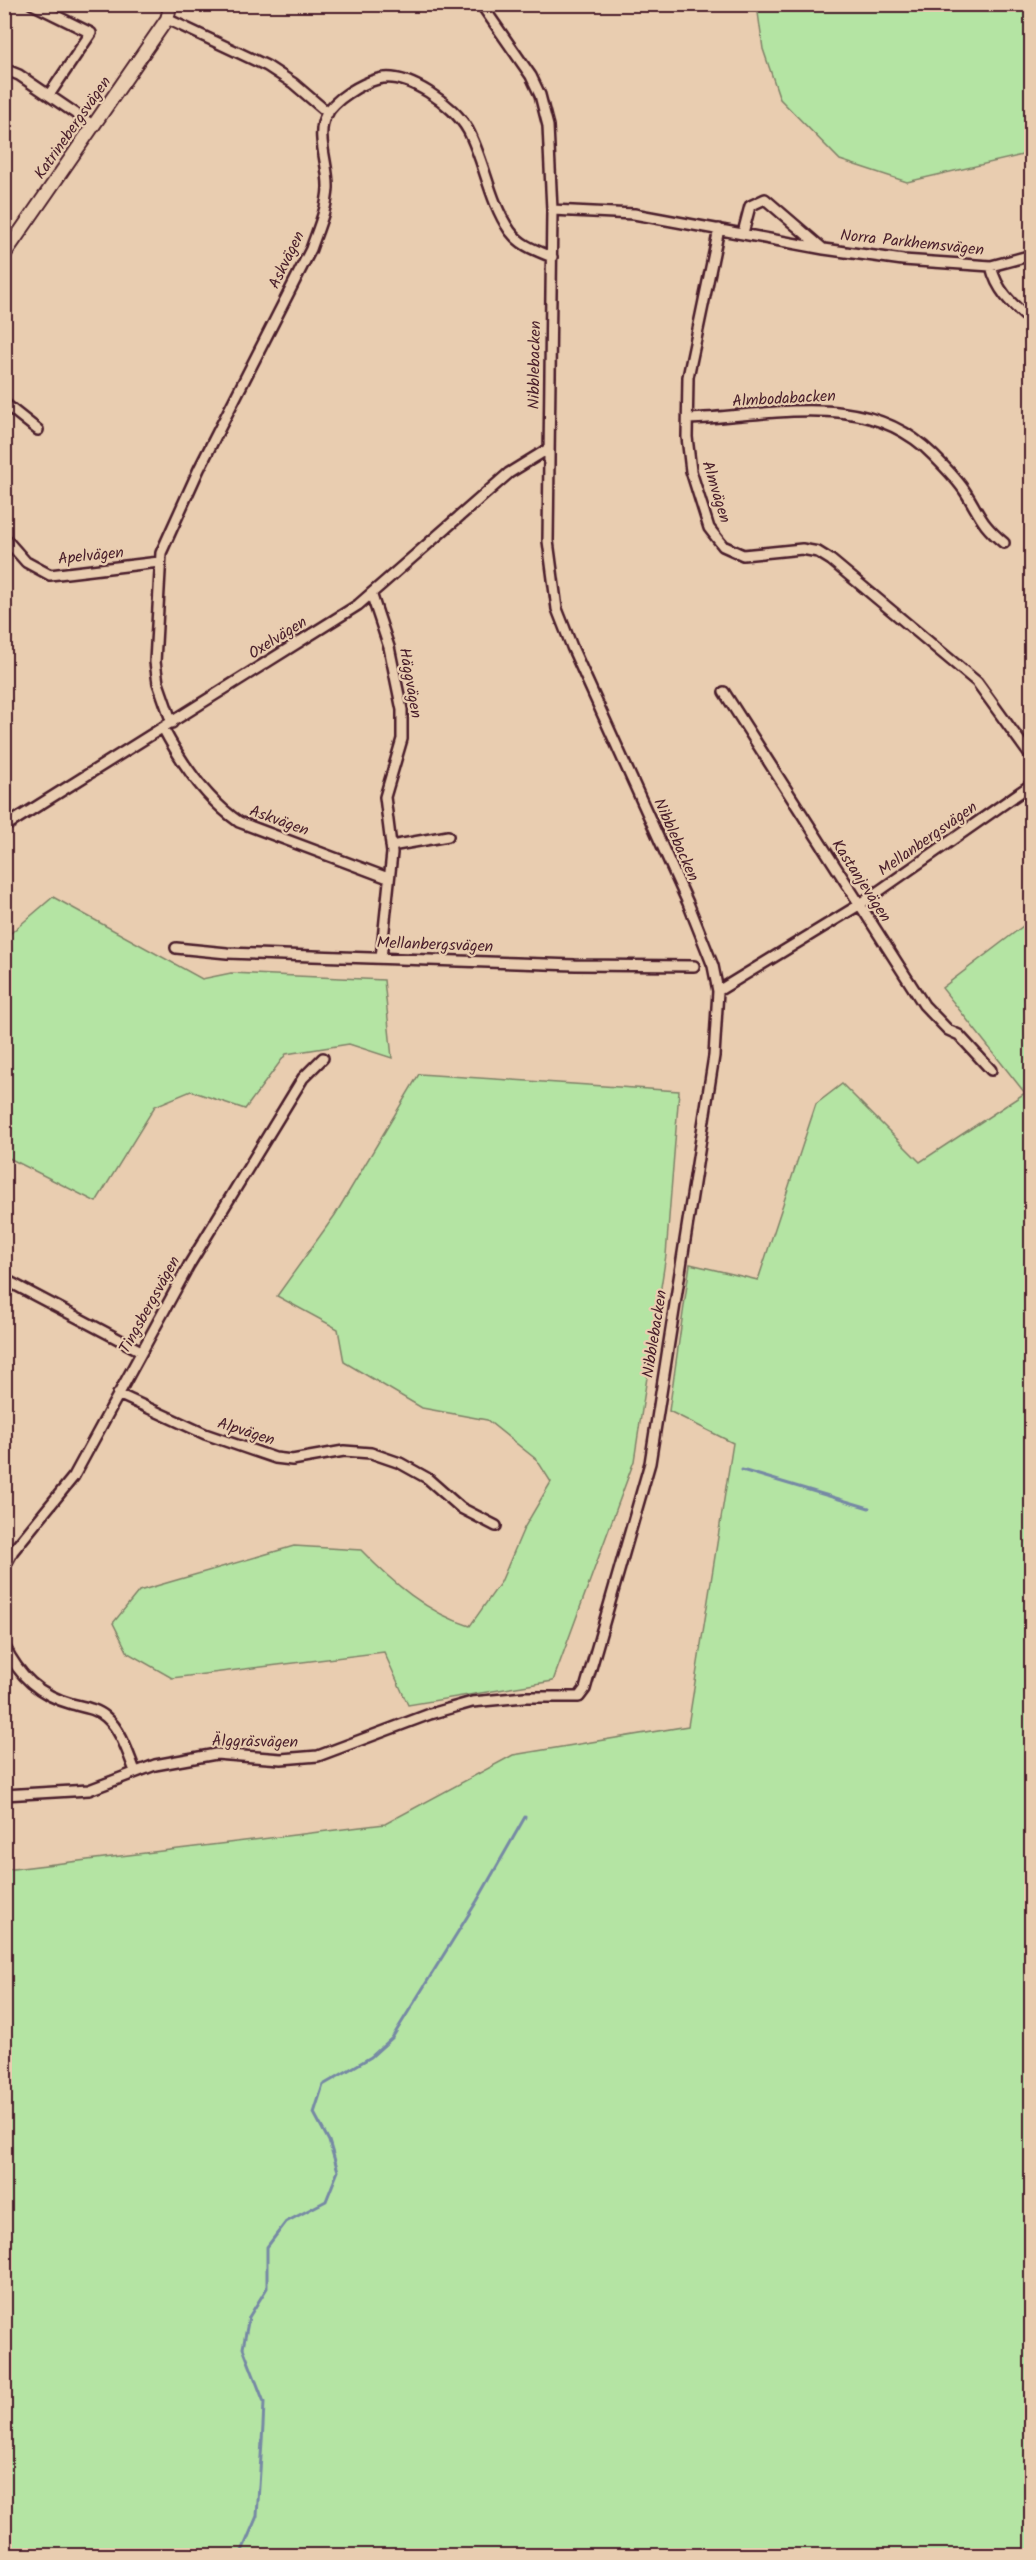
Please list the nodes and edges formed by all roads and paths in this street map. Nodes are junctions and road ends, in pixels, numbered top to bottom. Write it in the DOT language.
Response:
graph roads {
  1 [pos="32,4"];
  2 [pos="171,4"];
  3 [pos="481,4"];
  4 [pos="167,19"];
  5 [pos="4,69"];
  6 [pos="49,95"];
  7 [pos="328,113"];
  8 [pos="94,126"];
  9 [pos="552,210"];
  10 [pos="719,229"];
  11 [pos="743,233"];
  12 [pos="6,248"];
  13 [pos="824,249"];
  14 [pos="1032,255"];
  15 [pos="552,257"];
  16 [pos="991,266"];
  17 [pos="1032,322"];
  18 [pos="4,403"];
  19 [pos="689,419"];
  20 [pos="38,430"];
  21 [pos="548,449"];
  22 [pos="4,537"];
  23 [pos="1004,543"];
  24 [pos="159,562"];
  25 [pos="372,596"];
  26 [pos="724,692"];
  27 [pos="167,726"];
  28 [pos="1032,758"];
  29 [pos="1032,784"];
  30 [pos="4,827"];
  31 [pos="448,836"];
  32 [pos="391,846"];
  33 [pos="388,878"];
  34 [pos="859,905"];
  35 [pos="176,948"];
  36 [pos="381,958"];
  37 [pos="694,966"];
  38 [pos="718,991"];
  39 [pos="322,1058"];
  40 [pos="991,1070"];
  41 [pos="4,1280"];
  42 [pos="141,1351"];
  43 [pos="118,1394"];
  44 [pos="496,1526"];
  45 [pos="4,1568"];
  46 [pos="4,1645"];
  47 [pos="572,1699"];
  48 [pos="135,1770"];
  49 [pos="4,1795"];
  1 -- 6 [label="street"];
  2 -- 4 [label="street, Katrinebergsvägen"];
  3 -- 9 [label="street, Nibblebacken"];
  4 -- 7 [label="street"];
  4 -- 8 [label="street, Katrinebergsvägen"];
  5 -- 6 [label="street"];
  6 -- 8 [label="street"];
  7 -- 15 [label="street"];
  7 -- 24 [label="street, Askvägen"];
  8 -- 12 [label="street, Katrinebergsvägen"];
  9 -- 10 [label="street, Norra Parkhemsvägen"];
  9 -- 15 [label="street, Nibblebacken"];
  10 -- 11 [label="street, Norra Parkhemsvägen"];
  10 -- 19 [label="street, Almvägen"];
  11 -- 13 [label="street, Norra Parkhemsvägen"];
  11 -- 13 [label="street, Norra Parkhemsvägen"];
  13 -- 16 [label="street, Norra Parkhemsvägen"];
  14 -- 16 [label="street, Norra Parkhemsvägen"];
  15 -- 21 [label="street, Nibblebacken"];
  16 -- 17 [label="street"];
  18 -- 20 [label="street"];
  19 -- 23 [label="street, Almbodabacken"];
  19 -- 28 [label="street, Almvägen"];
  21 -- 25 [label="street, Oxelvägen"];
  21 -- 38 [label="street, Nibblebacken"];
  22 -- 24 [label="street, Apelvägen"];
  24 -- 27 [label="street, Askvägen"];
  25 -- 27 [label="street, Oxelvägen"];
  25 -- 32 [label="street, Häggvägen"];
  26 -- 34 [label="street, Kastanjevägen"];
  27 -- 30 [label="street, Oxelvägen"];
  27 -- 33 [label="street, Askvägen"];
  29 -- 34 [label="street, Mellanbergsvägen"];
  31 -- 32 [label="street"];
  32 -- 33 [label="street, Häggvägen"];
  33 -- 36 [label="street, Häggvägen"];
  34 -- 38 [label="street, Mellanbergsvägen"];
  34 -- 40 [label="street, Kastanjevägen"];
  35 -- 36 [label="street, Mellanbergsvägen"];
  36 -- 37 [label="street, Mellanbergsvägen"];
  38 -- 47 [label="street, Nibblebacken"];
  39 -- 42 [label="street, Tingsbergsvägen"];
  41 -- 42 [label="street"];
  42 -- 43 [label="street, Tingsbergsvägen"];
  43 -- 44 [label="street, Alpvägen"];
  43 -- 45 [label="street, Tingsbergsvägen"];
  46 -- 48 [label="street"];
  47 -- 48 [label="street, Älggräsvägen"];
  48 -- 49 [label="street, Älggräsvägen"];
}
